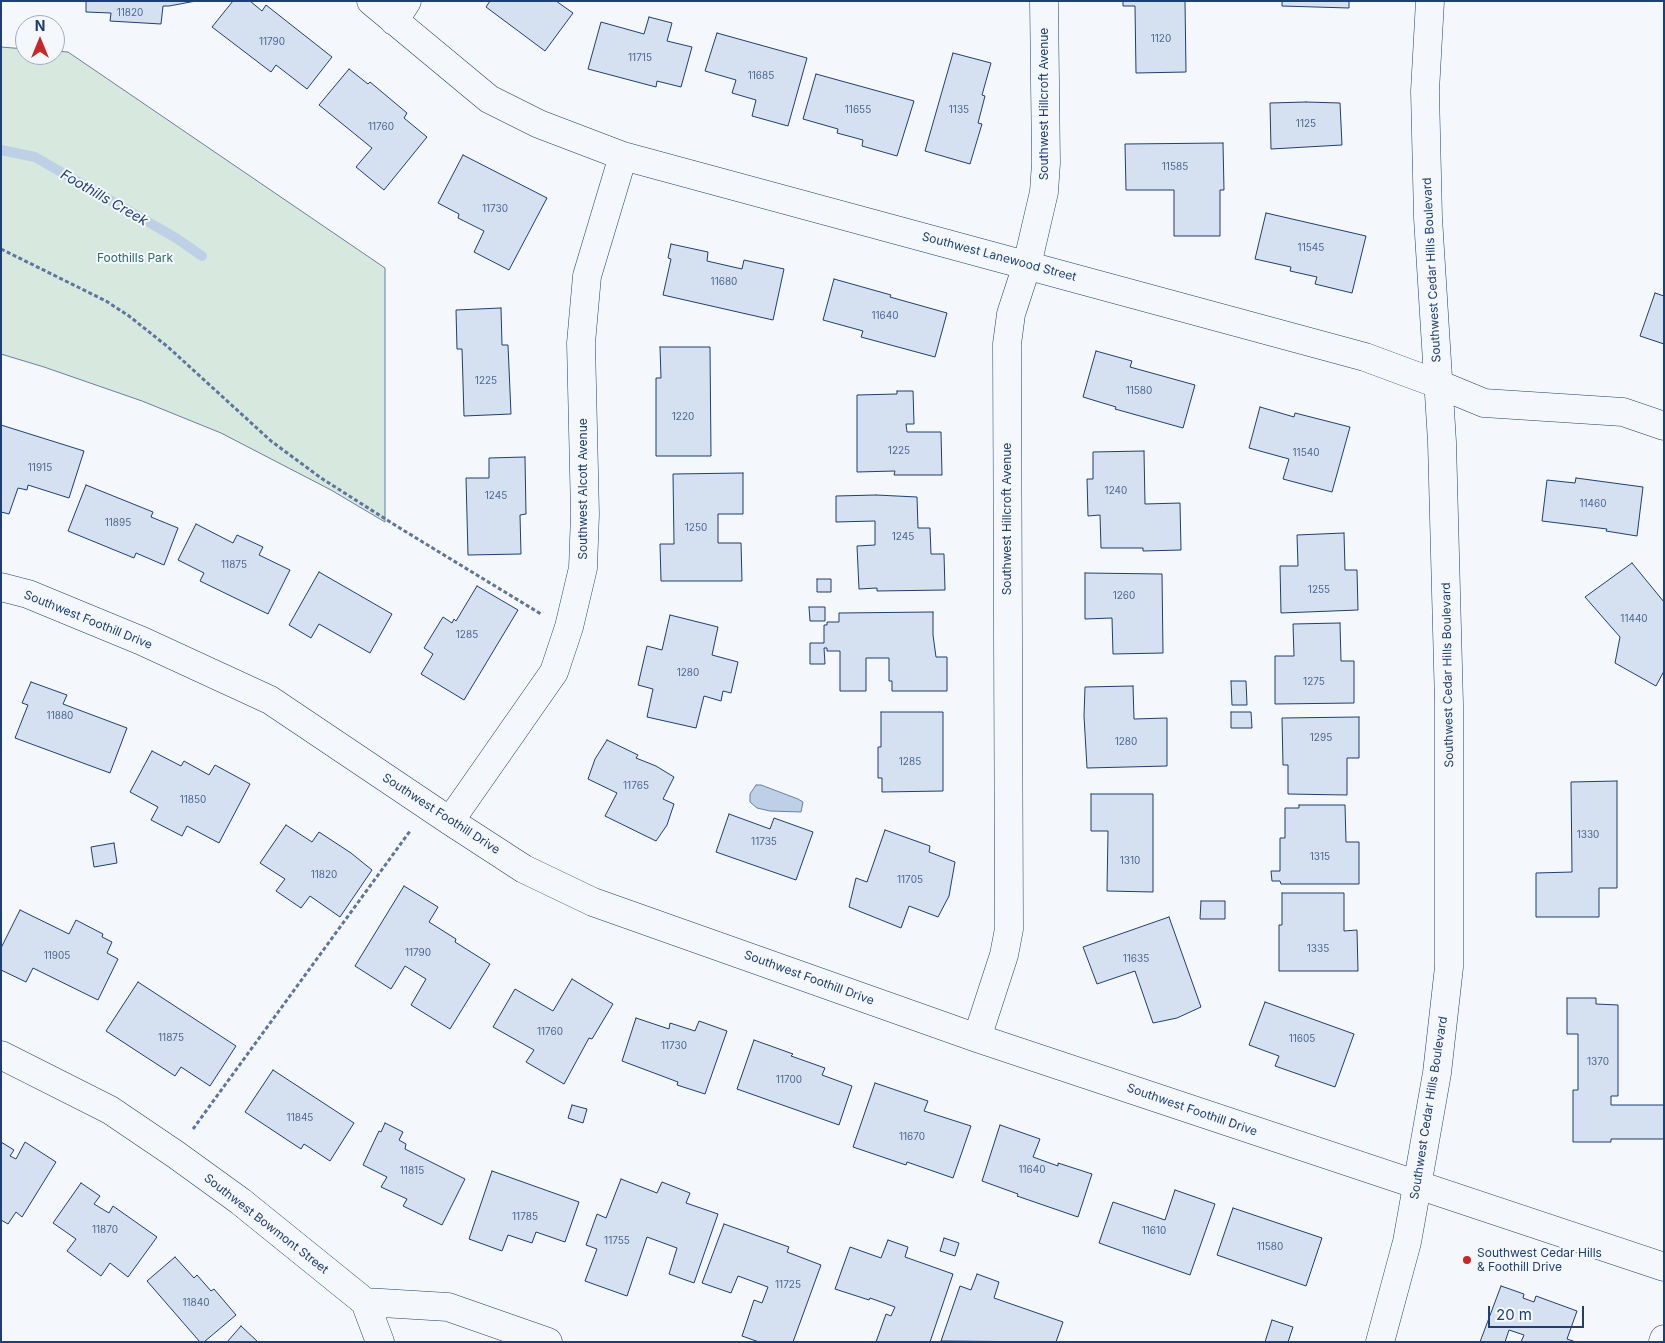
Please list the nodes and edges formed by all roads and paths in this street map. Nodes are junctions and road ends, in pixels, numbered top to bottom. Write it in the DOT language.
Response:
graph roads {
  1 [pos="371,1"];
  2 [pos="1044,1"];
  3 [pos="1430,1"];
  4 [pos="401,11"];
  5 [pos="623,156"];
  6 [pos="1,249"];
  7 [pos="1027,265"];
  8 [pos="1438,384"];
  9 [pos="1664,426"];
  10 [pos="1,587"];
  11 [pos="569,628"];
  12 [pos="428,806"];
  13 [pos="450,821"];
  14 [pos="977,1038"];
  15 [pos="1,1055"];
  16 [pos="175,1154"];
  17 [pos="1418,1186"];
  18 [pos="1664,1267"];
  19 [pos="365,1302"];
  20 [pos="380,1342"];
  21 [pos="548,1342"];
  22 [pos="1380,1342"];
  1 -- 4 [label="street, Southwest Lanewood Street"];
  2 -- 7 [label="street, Southwest Hillcroft Avenue"];
  3 -- 8 [label="street, Southwest Cedar Hills Boulevard"];
  4 -- 5 [label="street, Southwest Lanewood Street"];
  5 -- 7 [label="street, Southwest Lanewood Street"];
  5 -- 11 [label="street, Southwest Alcott Avenue"];
  6 -- 11 [label="path"];
  7 -- 8 [label="street, Southwest Lanewood Street"];
  7 -- 14 [label="street, Southwest Hillcroft Avenue"];
  8 -- 9 [label="street, Southwest Lanewood Street"];
  8 -- 17 [label="street, Southwest Cedar Hills Boulevard"];
  10 -- 12 [label="street, Southwest Foothill Drive"];
  11 -- 13 [label="street, Southwest Alcott Avenue"];
  12 -- 13 [label="street, Southwest Foothill Drive"];
  12 -- 16 [label="path"];
  13 -- 14 [label="street, Southwest Foothill Drive"];
  14 -- 17 [label="street, Southwest Foothill Drive"];
  15 -- 16 [label="street, Southwest Bowmont Street"];
  16 -- 19 [label="street, Southwest Bowmont Street"];
  17 -- 18 [label="street, Southwest Foothill Drive"];
  17 -- 22 [label="street, Southwest Cedar Hills Boulevard"];
  19 -- 20 [label="street"];
  19 -- 21 [label="street"];
}
